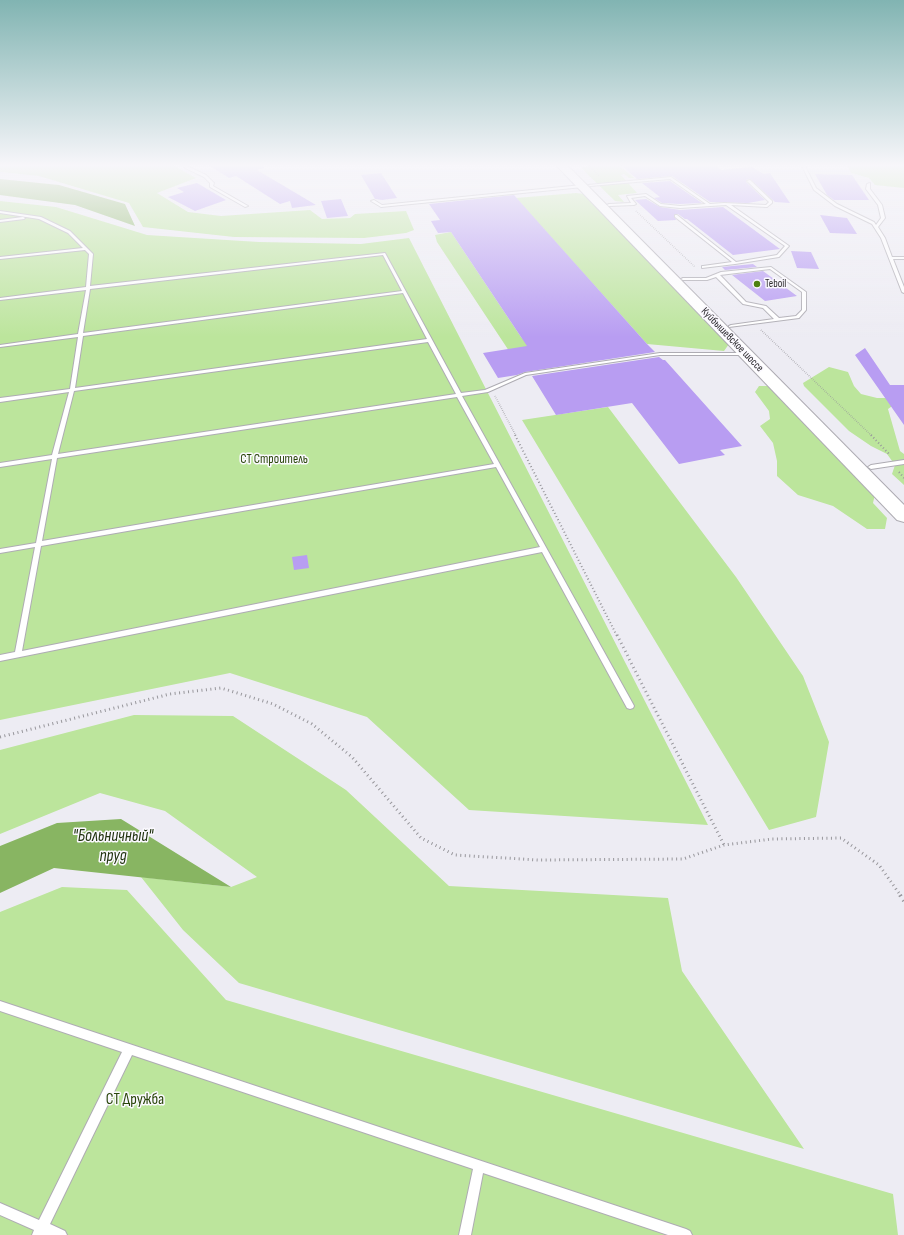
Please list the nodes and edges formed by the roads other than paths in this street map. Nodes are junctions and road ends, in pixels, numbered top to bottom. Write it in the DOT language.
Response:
graph roads {
  1 [pos="48,222"];
  2 [pos="620,222"];
  3 [pos="626,222"];
  4 [pos="683,222"];
  5 [pos="753,222"];
  6 [pos="868,222"];
  7 [pos="880,222"];
  8 [pos="876,227"];
  9 [pos="86,249"];
  10 [pos="0,258"];
  11 [pos="891,258"];
  12 [pos="904,258"];
  13 [pos="735,263"];
  14 [pos="716,276"];
  15 [pos="683,279"];
  16 [pos="88,288"];
  17 [pos="404,292"];
  18 [pos="904,292"];
  19 [pos="0,299"];
  20 [pos="777,320"];
  21 [pos="731,326"];
  22 [pos="80,335"];
  23 [pos="429,340"];
  24 [pos="0,346"];
  25 [pos="745,354"];
  26 [pos="72,390"];
  27 [pos="459,395"];
  28 [pos="0,400"];
  29 [pos="55,456"];
  30 [pos="904,462"];
  31 [pos="0,465"];
  32 [pos="497,465"];
  33 [pos="871,467"];
  34 [pos="904,500"];
  35 [pos="904,516"];
  36 [pos="38,544"];
  37 [pos="544,549"];
  38 [pos="0,551"];
  39 [pos="18,654"];
  40 [pos="0,658"];
  41 [pos="630,706"];
  42 [pos="0,1006"];
  43 [pos="129,1049"];
  44 [pos="479,1166"];
  45 [pos="0,1208"];
  46 [pos="40,1231"];
  47 [pos="61,1235"];
  48 [pos="464,1235"];
  49 [pos="686,1235"];
  1 -- 9 [label="lane"];
  2 -- 25 [label="main road, Куйбышевское шоссе"];
  3 -- 15 [label="main road, Куйбышевское шоссе"];
  4 -- 13 [label="lane"];
  5 -- 13 [label="lane"];
  6 -- 8 [label="lane"];
  7 -- 8 [label="lane"];
  8 -- 11 [label="lane"];
  9 -- 10 [label="lane"];
  9 -- 16 [label="lane"];
  11 -- 12 [label="lane"];
  11 -- 18 [label="lane"];
  13 -- 14 [label="lane"];
  14 -- 15 [label="lane"];
  14 -- 20 [label="lane"];
  14 -- 20 [label="lane"];
  15 -- 21 [label="main road, Куйбышевское шоссе"];
  16 -- 17 [label="lane"];
  16 -- 19 [label="lane"];
  16 -- 22 [label="lane"];
  17 -- 22 [label="lane"];
  17 -- 23 [label="lane"];
  20 -- 21 [label="lane"];
  21 -- 33 [label="main road, Куйбышевское шоссе"];
  22 -- 24 [label="lane"];
  22 -- 26 [label="lane"];
  23 -- 26 [label="lane"];
  23 -- 27 [label="lane"];
  25 -- 27 [label="lane"];
  25 -- 35 [label="main road, Куйбышевское шоссе"];
  26 -- 28 [label="lane"];
  26 -- 29 [label="lane"];
  27 -- 29 [label="lane"];
  27 -- 32 [label="lane"];
  29 -- 31 [label="lane"];
  29 -- 36 [label="lane"];
  30 -- 33 [label="lane"];
  32 -- 36 [label="lane"];
  32 -- 37 [label="lane"];
  33 -- 34 [label="main road, Куйбышевское шоссе"];
  36 -- 38 [label="lane"];
  36 -- 39 [label="lane"];
  37 -- 39 [label="lane"];
  37 -- 41 [label="lane"];
  39 -- 40 [label="lane"];
  42 -- 43 [label="lane"];
  43 -- 44 [label="lane"];
  43 -- 46 [label="lane"];
  44 -- 48 [label="lane"];
  44 -- 49 [label="lane"];
  45 -- 46 [label="lane"];
  46 -- 47 [label="lane"];
}
